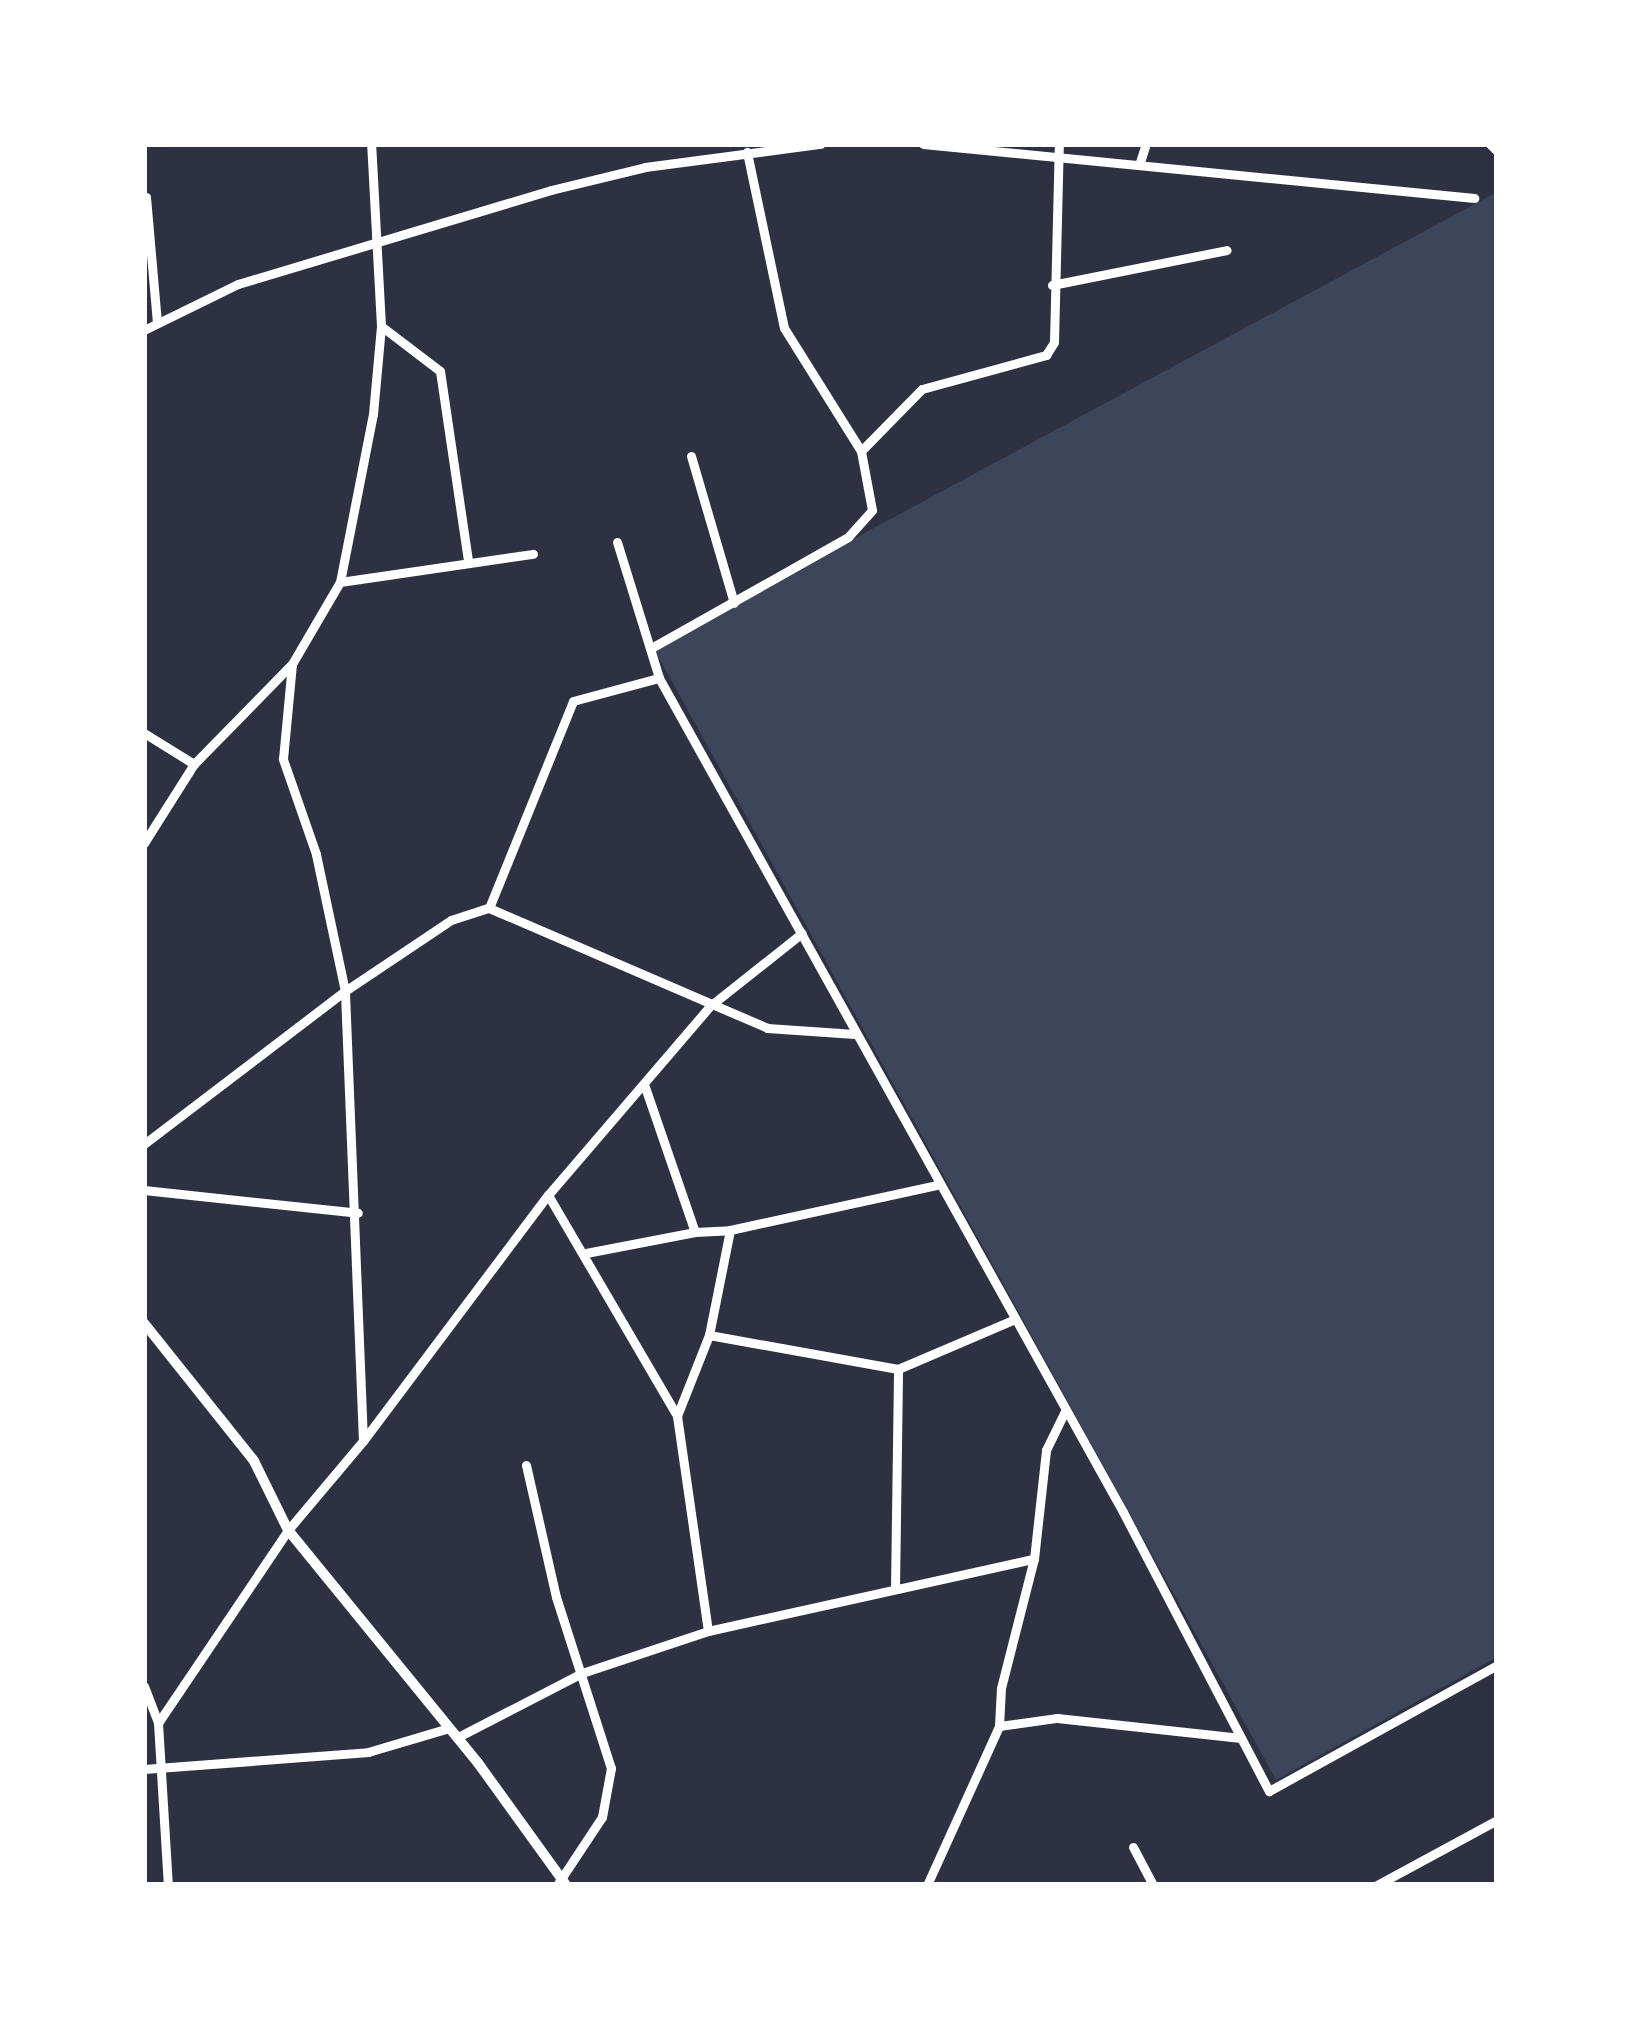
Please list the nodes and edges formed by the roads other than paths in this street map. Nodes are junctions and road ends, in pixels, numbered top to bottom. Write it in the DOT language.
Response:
graph roads {
  1 [pos="371,144"];
  2 [pos="820,144"];
  3 [pos="923,144"];
  4 [pos="1146,144"];
  5 [pos="1490,144"];
  6 [pos="787,145"];
  7 [pos="1059,148"];
  8 [pos="1497,151"];
  9 [pos="747,152"];
  10 [pos="1140,162"];
  11 [pos="146,197"];
  12 [pos="1474,198"];
  13 [pos="379,244"];
  14 [pos="1227,250"];
  15 [pos="1052,285"];
  16 [pos="157,322"];
  17 [pos="381,326"];
  18 [pos="144,330"];
  19 [pos="862,451"];
  20 [pos="692,456"];
  21 [pos="617,542"];
  22 [pos="533,554"];
  23 [pos="468,561"];
  24 [pos="340,581"];
  25 [pos="734,603"];
  26 [pos="653,647"];
  27 [pos="292,664"];
  28 [pos="659,678"];
  29 [pos="144,734"];
  30 [pos="194,764"];
  31 [pos="144,843"];
  32 [pos="489,908"];
  33 [pos="802,933"];
  34 [pos="344,991"];
  35 [pos="710,1006"];
  36 [pos="855,1034"];
  37 [pos="645,1087"];
  38 [pos="144,1144"];
  39 [pos="936,1185"];
  40 [pos="144,1190"];
  41 [pos="548,1196"];
  42 [pos="358,1213"];
  43 [pos="730,1230"];
  44 [pos="695,1232"];
  45 [pos="586,1252"];
  46 [pos="1015,1319"];
  47 [pos="144,1323"];
  48 [pos="709,1335"];
  49 [pos="898,1370"];
  50 [pos="1065,1411"];
  51 [pos="677,1416"];
  52 [pos="363,1442"];
  53 [pos="526,1466"];
  54 [pos="288,1530"];
  55 [pos="1034,1559"];
  56 [pos="895,1589"];
  57 [pos="708,1631"];
  58 [pos="1497,1665"];
  59 [pos="582,1672"];
  60 [pos="144,1686"];
  61 [pos="158,1723"];
  62 [pos="999,1726"];
  63 [pos="454,1733"];
  64 [pos="1241,1738"];
  65 [pos="160,1764"];
  66 [pos="144,1769"];
  67 [pos="1497,1820"];
  68 [pos="1133,1847"];
  69 [pos="561,1883"];
  70 [pos="168,1885"];
  71 [pos="927,1885"];
  72 [pos="1153,1885"];
  73 [pos="1376,1885"];
  1 -- 13 [label="street"];
  2 -- 6 [label="street"];
  3 -- 7 [label="street"];
  4 -- 10 [label="street"];
  5 -- 8 [label="street"];
  6 -- 9 [label="street"];
  7 -- 10 [label="street"];
  7 -- 15 [label="street"];
  9 -- 13 [label="street"];
  9 -- 19 [label="street"];
  10 -- 12 [label="street"];
  11 -- 16 [label="street"];
  13 -- 16 [label="street"];
  13 -- 17 [label="street"];
  14 -- 15 [label="street"];
  15 -- 19 [label="street"];
  16 -- 18 [label="street"];
  17 -- 23 [label="street"];
  17 -- 24 [label="street"];
  19 -- 25 [label="street"];
  20 -- 25 [label="street"];
  21 -- 26 [label="street"];
  22 -- 23 [label="street"];
  23 -- 24 [label="street"];
  24 -- 27 [label="street"];
  25 -- 26 [label="street"];
  26 -- 28 [label="street"];
  27 -- 30 [label="street"];
  27 -- 34 [label="street"];
  28 -- 32 [label="street"];
  28 -- 33 [label="street"];
  29 -- 30 [label="street"];
  30 -- 31 [label="street"];
  32 -- 34 [label="street"];
  32 -- 35 [label="street"];
  33 -- 35 [label="street"];
  33 -- 36 [label="street"];
  34 -- 38 [label="street"];
  34 -- 42 [label="street"];
  35 -- 36 [label="street"];
  35 -- 37 [label="street"];
  36 -- 39 [label="street"];
  37 -- 41 [label="street"];
  37 -- 44 [label="street"];
  39 -- 43 [label="street"];
  39 -- 46 [label="street"];
  40 -- 42 [label="street"];
  41 -- 45 [label="street"];
  41 -- 52 [label="street"];
  42 -- 52 [label="street"];
  43 -- 44 [label="street"];
  43 -- 48 [label="street"];
  44 -- 45 [label="street"];
  45 -- 51 [label="street"];
  46 -- 49 [label="street"];
  46 -- 50 [label="street"];
  47 -- 54 [label="street"];
  48 -- 49 [label="street"];
  48 -- 51 [label="street"];
  49 -- 56 [label="street"];
  50 -- 55 [label="street"];
  50 -- 64 [label="street"];
  51 -- 57 [label="street"];
  52 -- 54 [label="street"];
  53 -- 59 [label="street"];
  54 -- 61 [label="street"];
  54 -- 63 [label="street"];
  55 -- 56 [label="street"];
  55 -- 62 [label="street"];
  56 -- 57 [label="street"];
  57 -- 59 [label="street"];
  58 -- 64 [label="street"];
  59 -- 63 [label="street"];
  59 -- 69 [label="street"];
  60 -- 61 [label="street"];
  61 -- 65 [label="street"];
  62 -- 64 [label="street"];
  62 -- 71 [label="street"];
  63 -- 65 [label="street"];
  63 -- 69 [label="street"];
  65 -- 66 [label="street"];
  65 -- 70 [label="street"];
  67 -- 73 [label="street"];
  68 -- 72 [label="street"];
}
